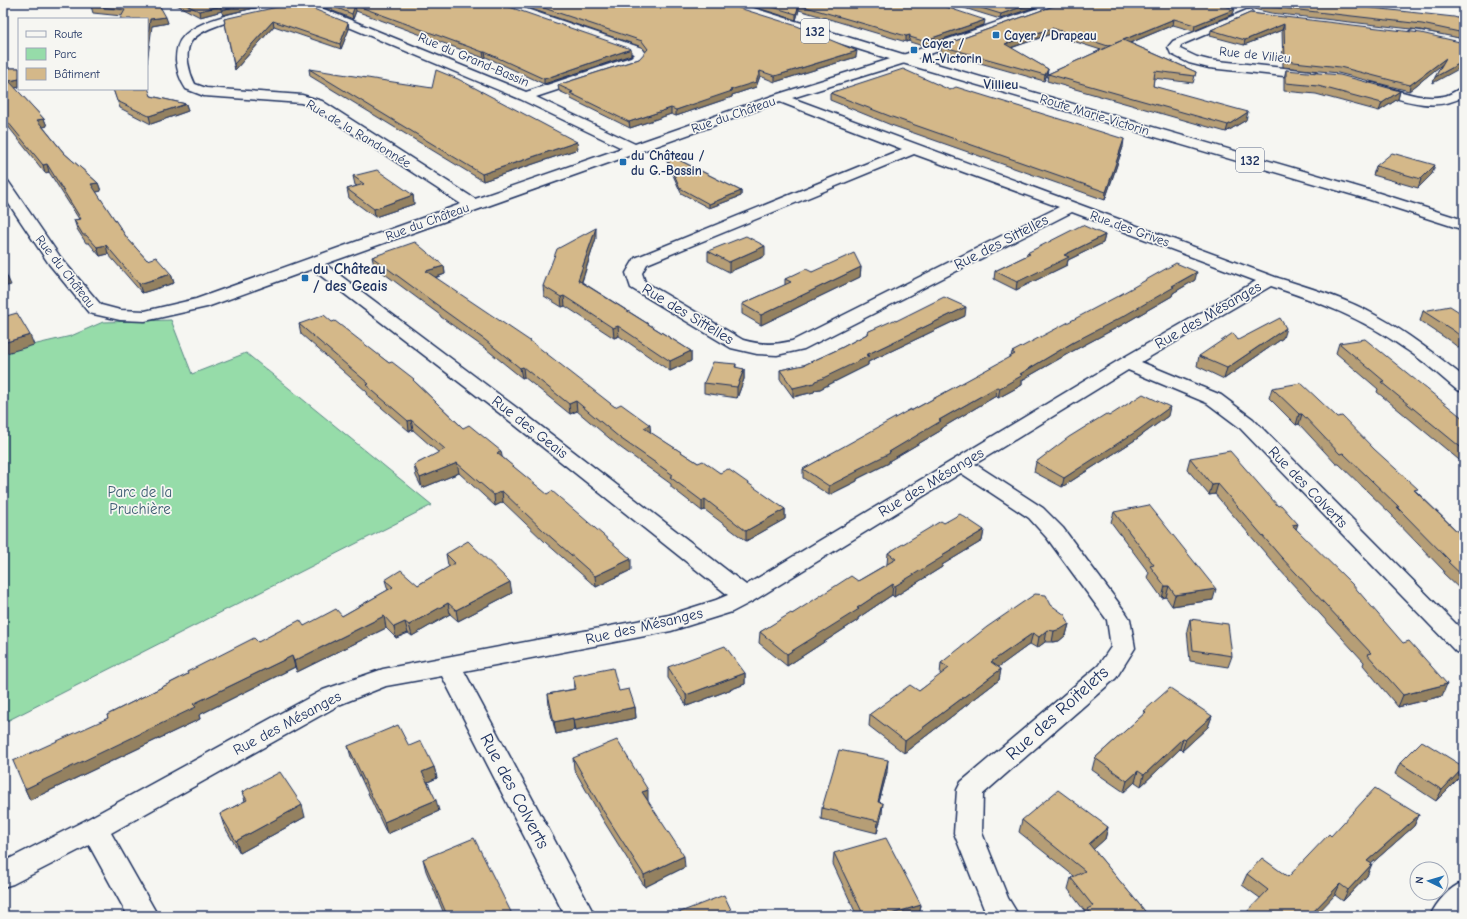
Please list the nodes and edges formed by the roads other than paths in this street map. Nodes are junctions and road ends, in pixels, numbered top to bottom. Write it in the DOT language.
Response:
graph roads {
  1 [pos="300,3"];
  2 [pos="498,3"];
  3 [pos="725,3"];
  4 [pos="1062,3"];
  5 [pos="1233,9"];
  6 [pos="985,20"];
  7 [pos="1000,25"];
  8 [pos="1405,32"];
  9 [pos="1464,44"];
  10 [pos="904,59"];
  11 [pos="1323,76"];
  12 [pos="1361,84"];
  13 [pos="1464,91"];
  14 [pos="525,96"];
  15 [pos="780,98"];
  16 [pos="634,149"];
  17 [pos="914,149"];
  18 [pos="3,184"];
  19 [pos="473,204"];
  20 [pos="1071,207"];
  21 [pos="1464,226"];
  22 [pos="313,262"];
  23 [pos="1269,280"];
  24 [pos="1127,363"];
  25 [pos="1464,386"];
  26 [pos="961,464"];
  27 [pos="745,596"];
  28 [pos="1464,646"];
  29 [pos="449,666"];
  30 [pos="94,829"];
  31 [pos="3,875"];
  32 [pos="1464,894"];
  33 [pos="144,916"];
  34 [pos="580,916"];
  35 [pos="1004,916"];
  36 [pos="1445,916"];
  1 -- 14 [label="street, Rue du Grand-Bassin"];
  1 -- 19 [label="street, Rue de la Randonnée"];
  2 -- 14 [label="street"];
  3 -- 10 [label="main road, Route Marie-Victorin / 132"];
  4 -- 7 [label="street, Rue du Château"];
  5 -- 11 [label="street, Rue de Vilieu"];
  6 -- 7 [label="street"];
  7 -- 10 [label="street, Rue du Château"];
  8 -- 9 [label="street"];
  10 -- 15 [label="street, Rue du Château"];
  10 -- 21 [label="main road, Route Marie-Victorin / 132"];
  12 -- 13 [label="street"];
  14 -- 16 [label="street, Rue du Grand-Bassin"];
  15 -- 16 [label="street, Rue du Château"];
  15 -- 17 [label="street, Rue des Grives"];
  16 -- 19 [label="street, Rue du Château"];
  17 -- 20 [label="street, Rue des Grives"];
  17 -- 20 [label="street, Rue des Sittelles"];
  18 -- 22 [label="street, Rue du Château"];
  19 -- 22 [label="street, Rue du Château"];
  20 -- 23 [label="street, Rue des Grives"];
  22 -- 27 [label="street, Rue des Geais"];
  23 -- 24 [label="street, Rue des Mésanges"];
  23 -- 25 [label="street, Rue des Grives"];
  24 -- 26 [label="street, Rue des Mésanges"];
  24 -- 28 [label="street, Rue des Colverts"];
  26 -- 27 [label="street, Rue des Mésanges"];
  26 -- 35 [label="street, Rue des Roitelets"];
  27 -- 29 [label="street, Rue des Mésanges"];
  29 -- 30 [label="street, Rue des Mésanges"];
  29 -- 34 [label="street, Rue des Colverts"];
  30 -- 31 [label="street, Rue des Mésanges"];
  30 -- 33 [label="street"];
  32 -- 36 [label="street"];
}
